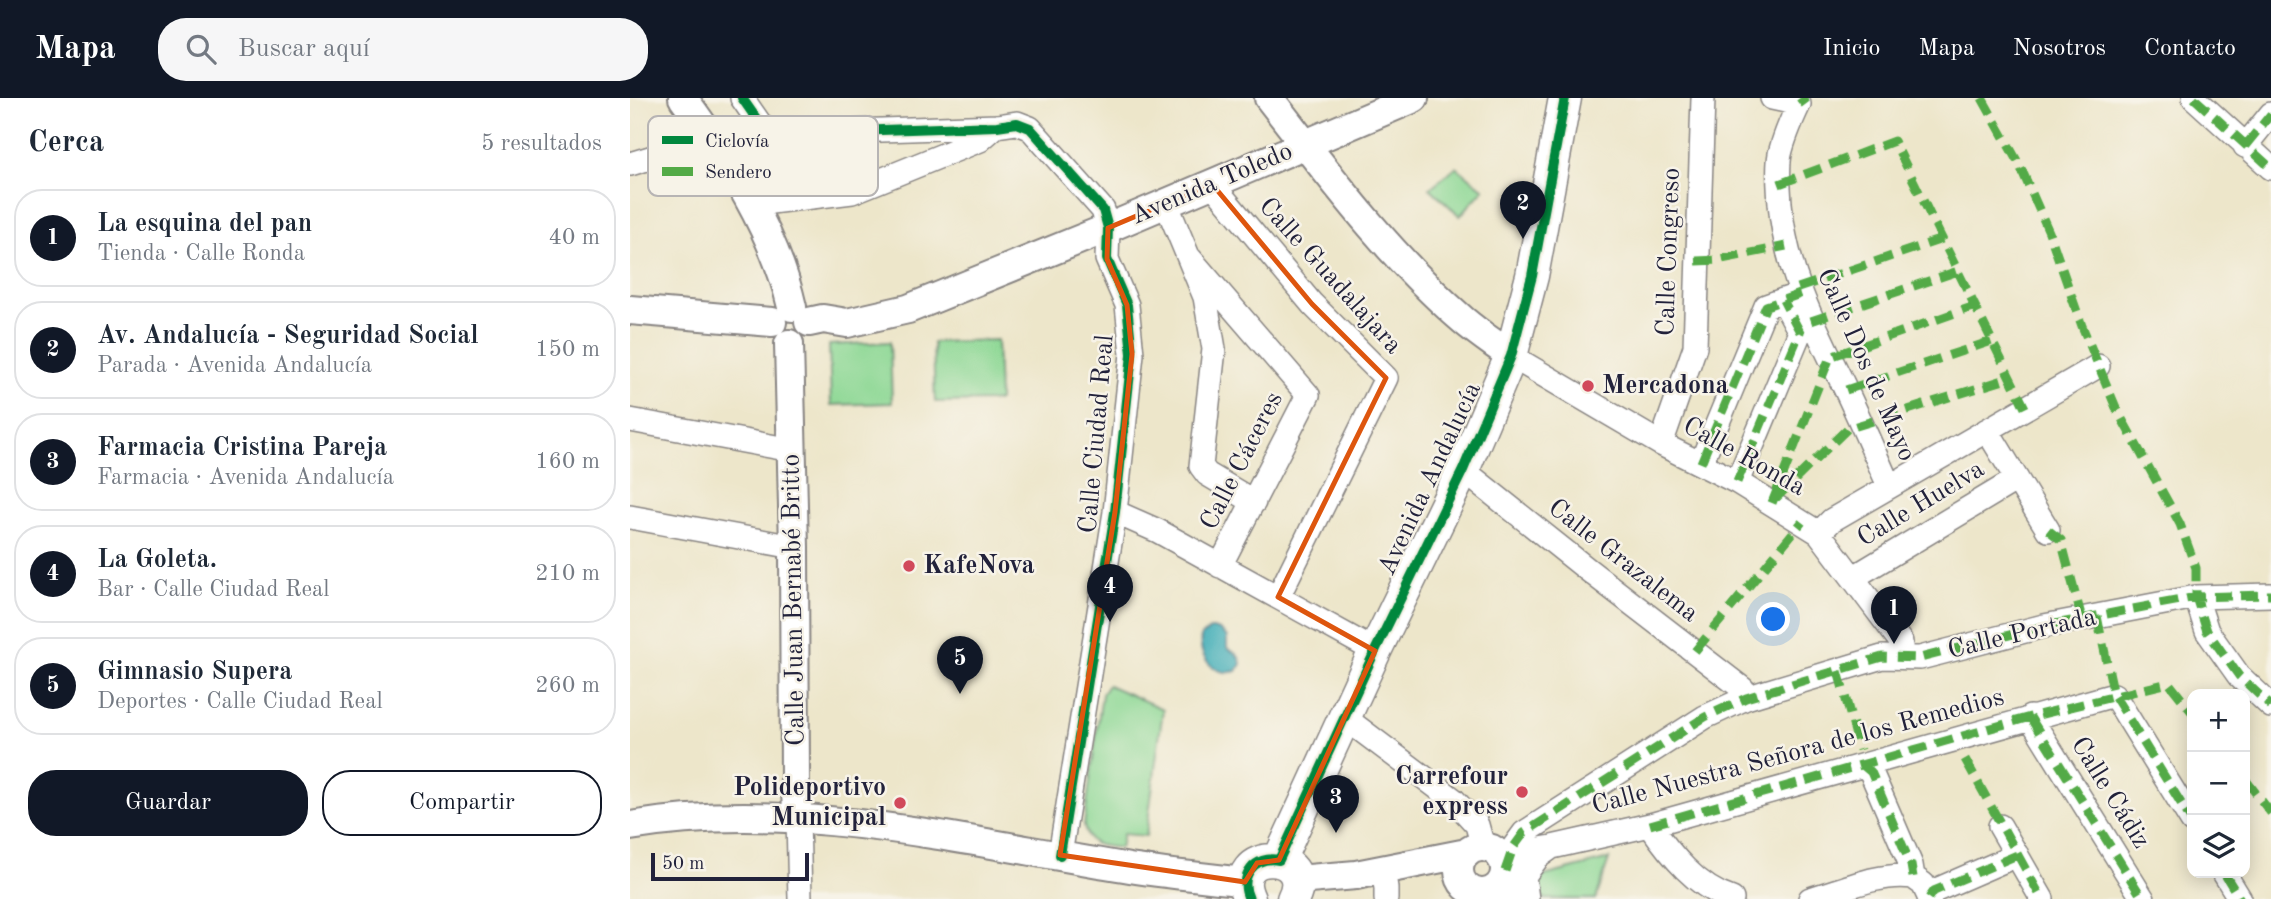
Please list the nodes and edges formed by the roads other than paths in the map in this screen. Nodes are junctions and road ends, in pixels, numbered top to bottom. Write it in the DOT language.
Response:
graph roads {
  1 [pos="683,98"];
  2 [pos="742,98"];
  3 [pos="1269,98"];
  4 [pos="1565,98"];
  5 [pos="1703,98"];
  6 [pos="1772,98"];
  7 [pos="2194,98"];
  8 [pos="1409,99"];
  9 [pos="2271,114"];
  10 [pos="697,116"];
  11 [pos="754,116"];
  12 [pos="997,125"];
  13 [pos="878,130"];
  14 [pos="1306,145"];
  15 [pos="2245,146"];
  16 [pos="648,159"];
  17 [pos="630,164"];
  18 [pos="2271,167"];
  19 [pos="878,181"];
  20 [pos="1212,184"];
  21 [pos="748,196"];
  22 [pos="820,196"];
  23 [pos="1166,203"];
  24 [pos="754,208"];
  25 [pos="1108,228"];
  26 [pos="1188,256"];
  27 [pos="1792,297"];
  28 [pos="630,310"];
  29 [pos="791,324"];
  30 [pos="1511,356"];
  31 [pos="2098,366"];
  32 [pos="630,420"];
  33 [pos="1987,430"];
  34 [pos="1661,444"];
  35 [pos="792,450"];
  36 [pos="1701,463"];
  37 [pos="1463,470"];
  38 [pos="2017,479"];
  39 [pos="1737,482"];
  40 [pos="1889,486"];
  41 [pos="1254,502"];
  42 [pos="1115,512"];
  43 [pos="630,517"];
  44 [pos="2048,530"];
  45 [pos="1819,533"];
  46 [pos="794,547"];
  47 [pos="1220,566"];
  48 [pos="1854,577"];
  49 [pos="2271,595"];
  50 [pos="1278,597"];
  51 [pos="2196,597"];
  52 [pos="1375,651"];
  53 [pos="1901,656"];
  54 [pos="1746,698"];
  55 [pos="2271,706"];
  56 [pos="2030,717"];
  57 [pos="1345,718"];
  58 [pos="1864,766"];
  59 [pos="1590,792"];
  60 [pos="2188,815"];
  61 [pos="797,819"];
  62 [pos="1650,825"];
  63 [pos="2000,825"];
  64 [pos="630,827"];
  65 [pos="1606,836"];
  66 [pos="1552,847"];
  67 [pos="1060,855"];
  68 [pos="2017,855"];
  69 [pos="1491,873"];
  70 [pos="1913,877"];
  71 [pos="2227,878"];
  72 [pos="1290,880"];
  73 [pos="1375,883"];
  74 [pos="1247,890"];
  75 [pos="800,899"];
  76 [pos="1527,899"];
  77 [pos="1732,899"];
  78 [pos="1810,899"];
  79 [pos="1929,899"];
  80 [pos="2042,899"];
  81 [pos="2143,899"];
  82 [pos="2241,899"];
  1 -- 10 [label="street, Calle Juan Bernabé Britto"];
  2 -- 11 [label="street"];
  3 -- 14 [label="street"];
  4 -- 30 [label="main road, Avenida Andalucía"];
  5 -- 34 [label="street, Calle Congreso"];
  6 -- 27 [label="street, Calle Dos de Mayo"];
  7 -- 15 [label="street"];
  8 -- 14 [label="street, Avenida Toledo"];
  9 -- 15 [label="street"];
  12 -- 13 [label="street"];
  12 -- 19 [label="street"];
  12 -- 25 [label="street"];
  14 -- 20 [label="street, Avenida Toledo"];
  14 -- 30 [label="street"];
  15 -- 18 [label="street"];
  16 -- 17 [label="street"];
  20 -- 23 [label="street, Avenida Toledo"];
  20 -- 50 [label="street, Calle Guadalajara"];
  21 -- 24 [label="street, Calle Juan Bernabé Britto"];
  22 -- 24 [label="street"];
  23 -- 25 [label="street, Avenida Toledo"];
  23 -- 26 [label="street"];
  24 -- 29 [label="street, Calle Juan Bernabé Britto"];
  25 -- 29 [label="street, Avenida Toledo"];
  25 -- 42 [label="street, Calle Ciudad Real"];
  26 -- 41 [label="street"];
  26 -- 41 [label="street, Calle Cáceres"];
  27 -- 36 [label="street"];
  27 -- 39 [label="street"];
  27 -- 40 [label="street, Calle Dos de Mayo"];
  28 -- 29 [label="street, Avenida Toledo"];
  29 -- 35 [label="street, Calle Juan Bernabé Britto"];
  30 -- 34 [label="street, Calle Ronda"];
  30 -- 37 [label="main road, Avenida Andalucía"];
  31 -- 33 [label="street"];
  32 -- 35 [label="street"];
  33 -- 38 [label="street"];
  33 -- 40 [label="street"];
  34 -- 36 [label="street, Calle Ronda"];
  35 -- 46 [label="street, Calle Juan Bernabé Britto"];
  36 -- 39 [label="street, Calle Ronda"];
  37 -- 52 [label="main road, Avenida Andalucía"];
  37 -- 54 [label="street, Calle Grazalema"];
  38 -- 44 [label="street"];
  38 -- 48 [label="street, Calle Huelva"];
  39 -- 45 [label="street, Calle Ronda"];
  40 -- 45 [label="street"];
  41 -- 47 [label="street, Calle Cáceres"];
  42 -- 47 [label="street"];
  42 -- 67 [label="street, Calle Ciudad Real"];
  43 -- 46 [label="street"];
  45 -- 48 [label="street, Calle Ronda"];
  46 -- 61 [label="street, Calle Juan Bernabé Britto"];
  47 -- 50 [label="street"];
  48 -- 53 [label="street, Calle Ronda"];
  49 -- 51 [label="street, Calle Portada"];
  50 -- 52 [label="street"];
  51 -- 53 [label="street, Calle Portada"];
  51 -- 55 [label="street"];
  52 -- 57 [label="main road, Avenida Andalucía"];
  53 -- 54 [label="street, Calle Portada"];
  54 -- 59 [label="street, Calle Portada"];
  56 -- 58 [label="street, Calle Nuestra Señora de los Remedios"];
  56 -- 60 [label="street, Calle Nuestra Señora de los Remedios"];
  56 -- 81 [label="street, Calle Cádiz"];
  57 -- 69 [label="street"];
  57 -- 72 [label="main road, Avenida Andalucía"];
  58 -- 62 [label="street, Calle Nuestra Señora de los Remedios"];
  58 -- 70 [label="street"];
  59 -- 65 [label="street"];
  59 -- 69 [label="street, Calle Portada"];
  61 -- 64 [label="street"];
  61 -- 67 [label="street"];
  61 -- 75 [label="street, Calle Juan Bernabé Britto"];
  62 -- 65 [label="street, Calle Nuestra Señora de los Remedios"];
  62 -- 77 [label="street"];
  63 -- 68 [label="street"];
  65 -- 66 [label="street, Calle Nuestra Señora de los Remedios"];
  66 -- 69 [label="street, Calle Nuestra Señora de los Remedios"];
  66 -- 76 [label="street"];
  67 -- 74 [label="street"];
  68 -- 79 [label="street"];
  68 -- 80 [label="street"];
  69 -- 73 [label="street"];
  70 -- 78 [label="street"];
  70 -- 79 [label="street"];
  71 -- 82 [label="street"];
  72 -- 73 [label="street"];
  72 -- 74 [label="main road"];
}
